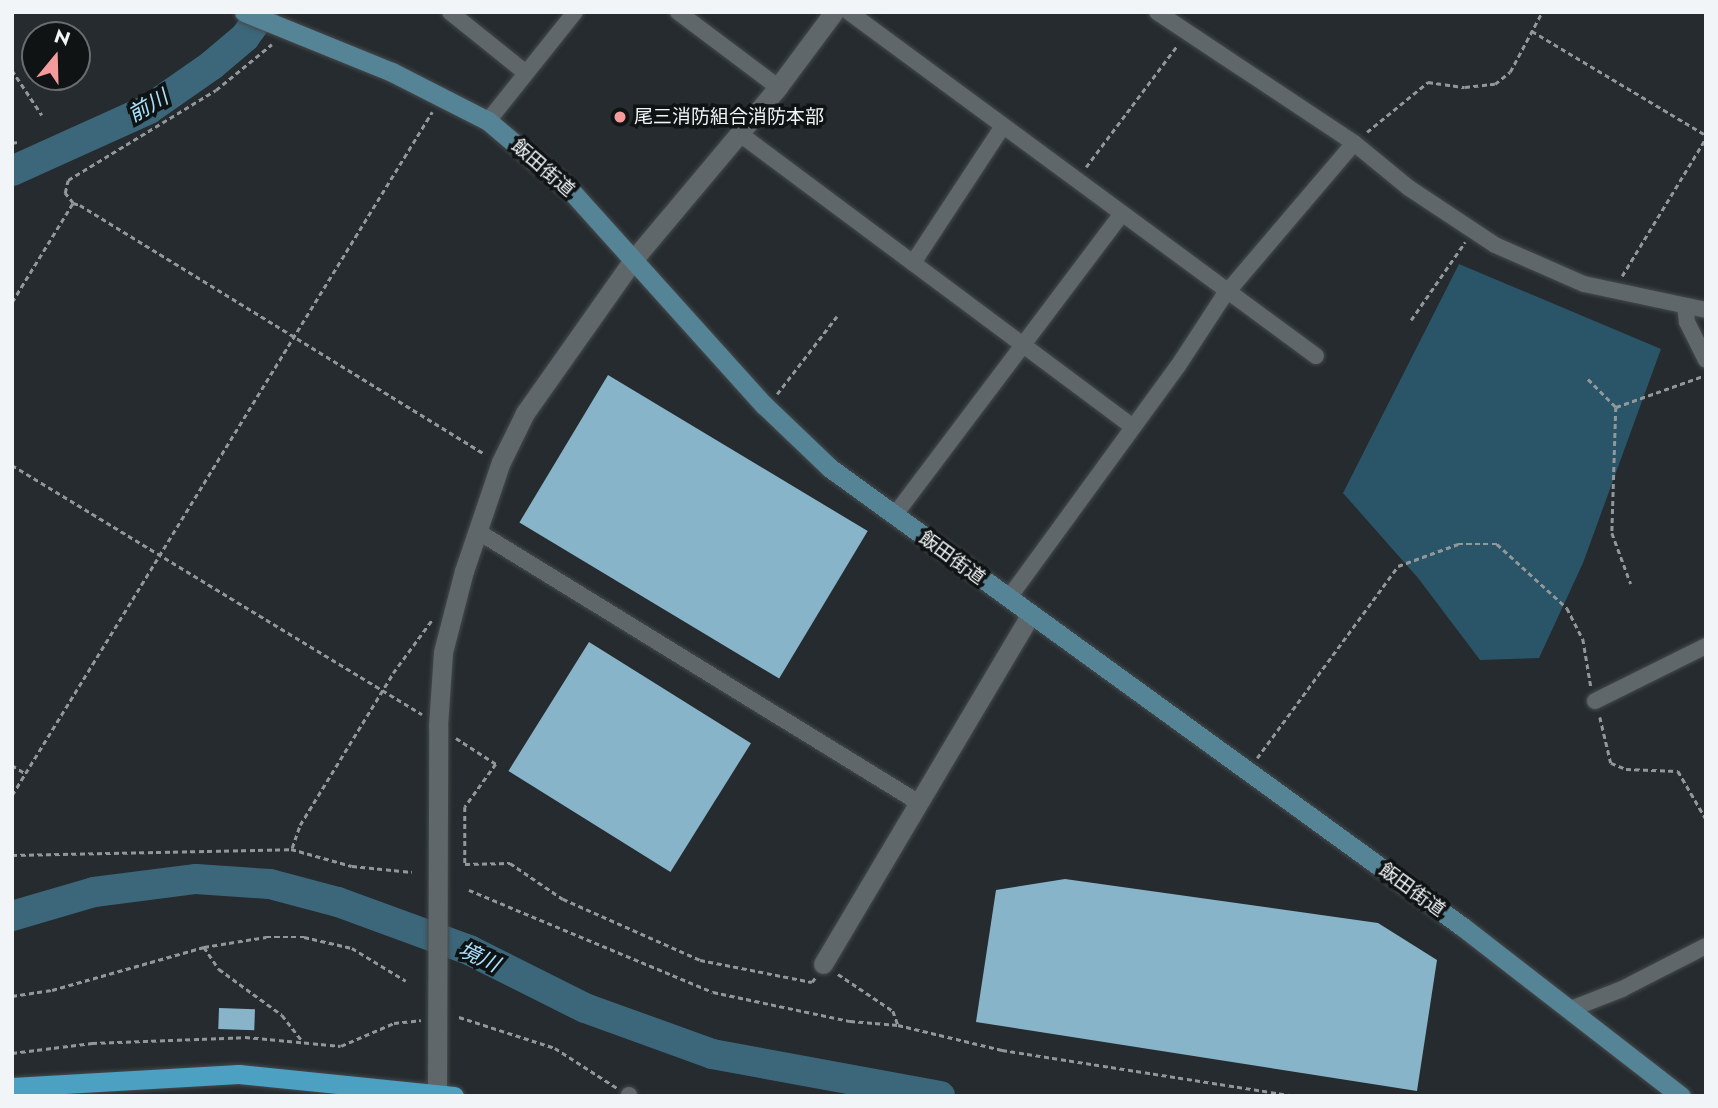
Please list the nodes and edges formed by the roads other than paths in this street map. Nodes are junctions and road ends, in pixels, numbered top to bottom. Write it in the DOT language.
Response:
graph roads {
  1 [pos="244,12"];
  2 [pos="450,12"];
  3 [pos="575,12"];
  4 [pos="678,12"];
  5 [pos="834,12"];
  6 [pos="849,12"];
  7 [pos="1157,12"];
  8 [pos="526,73"];
  9 [pos="778,87"];
  10 [pos="488,121"];
  11 [pos="1003,126"];
  12 [pos="740,134"];
  13 [pos="1354,143"];
  14 [pos="1122,213"];
  15 [pos="632,260"];
  16 [pos="913,263"];
  17 [pos="1230,290"];
  18 [pos="1685,306"];
  19 [pos="1706,310"];
  20 [pos="1022,346"];
  21 [pos="1316,356"];
  22 [pos="1706,359"];
  23 [pos="1133,427"];
  24 [pos="894,516"];
  25 [pos="477,531"];
  26 [pos="1009,599"];
  27 [pos="1030,615"];
  28 [pos="1706,646"];
  29 [pos="1595,701"];
  30 [pos="916,801"];
  31 [pos="1706,946"];
  32 [pos="823,964"];
  33 [pos="1571,1009"];
  34 [pos="12,1087"];
  35 [pos="443,1095"];
  36 [pos="1682,1096"];
  1 -- 10 [label="main road, 飯田街道"];
  2 -- 8 [label="street"];
  3 -- 8 [label="street"];
  4 -- 9 [label="street"];
  5 -- 9 [label="street"];
  6 -- 11 [label="street"];
  7 -- 13 [label="street"];
  8 -- 10 [label="street"];
  9 -- 12 [label="street"];
  10 -- 15 [label="main road, 飯田街道"];
  11 -- 14 [label="street"];
  11 -- 16 [label="street"];
  12 -- 15 [label="street"];
  12 -- 16 [label="street"];
  13 -- 17 [label="street"];
  13 -- 18 [label="street"];
  14 -- 17 [label="street"];
  14 -- 20 [label="street"];
  15 -- 24 [label="main road, 飯田街道"];
  15 -- 25 [label="street"];
  16 -- 20 [label="street"];
  17 -- 21 [label="street"];
  17 -- 23 [label="street"];
  18 -- 19 [label="street"];
  18 -- 22 [label="street"];
  20 -- 23 [label="street"];
  20 -- 24 [label="street"];
  23 -- 26 [label="street"];
  24 -- 26 [label="main road, 飯田街道"];
  25 -- 30 [label="street"];
  25 -- 35 [label="street"];
  26 -- 27 [label="main road, 飯田街道"];
  27 -- 30 [label="street"];
  27 -- 33 [label="main road, 飯田街道"];
  28 -- 29 [label="street"];
  30 -- 32 [label="street"];
  31 -- 33 [label="street"];
  33 -- 36 [label="main road, 飯田街道"];
  34 -- 35 [label="main road"];
}
